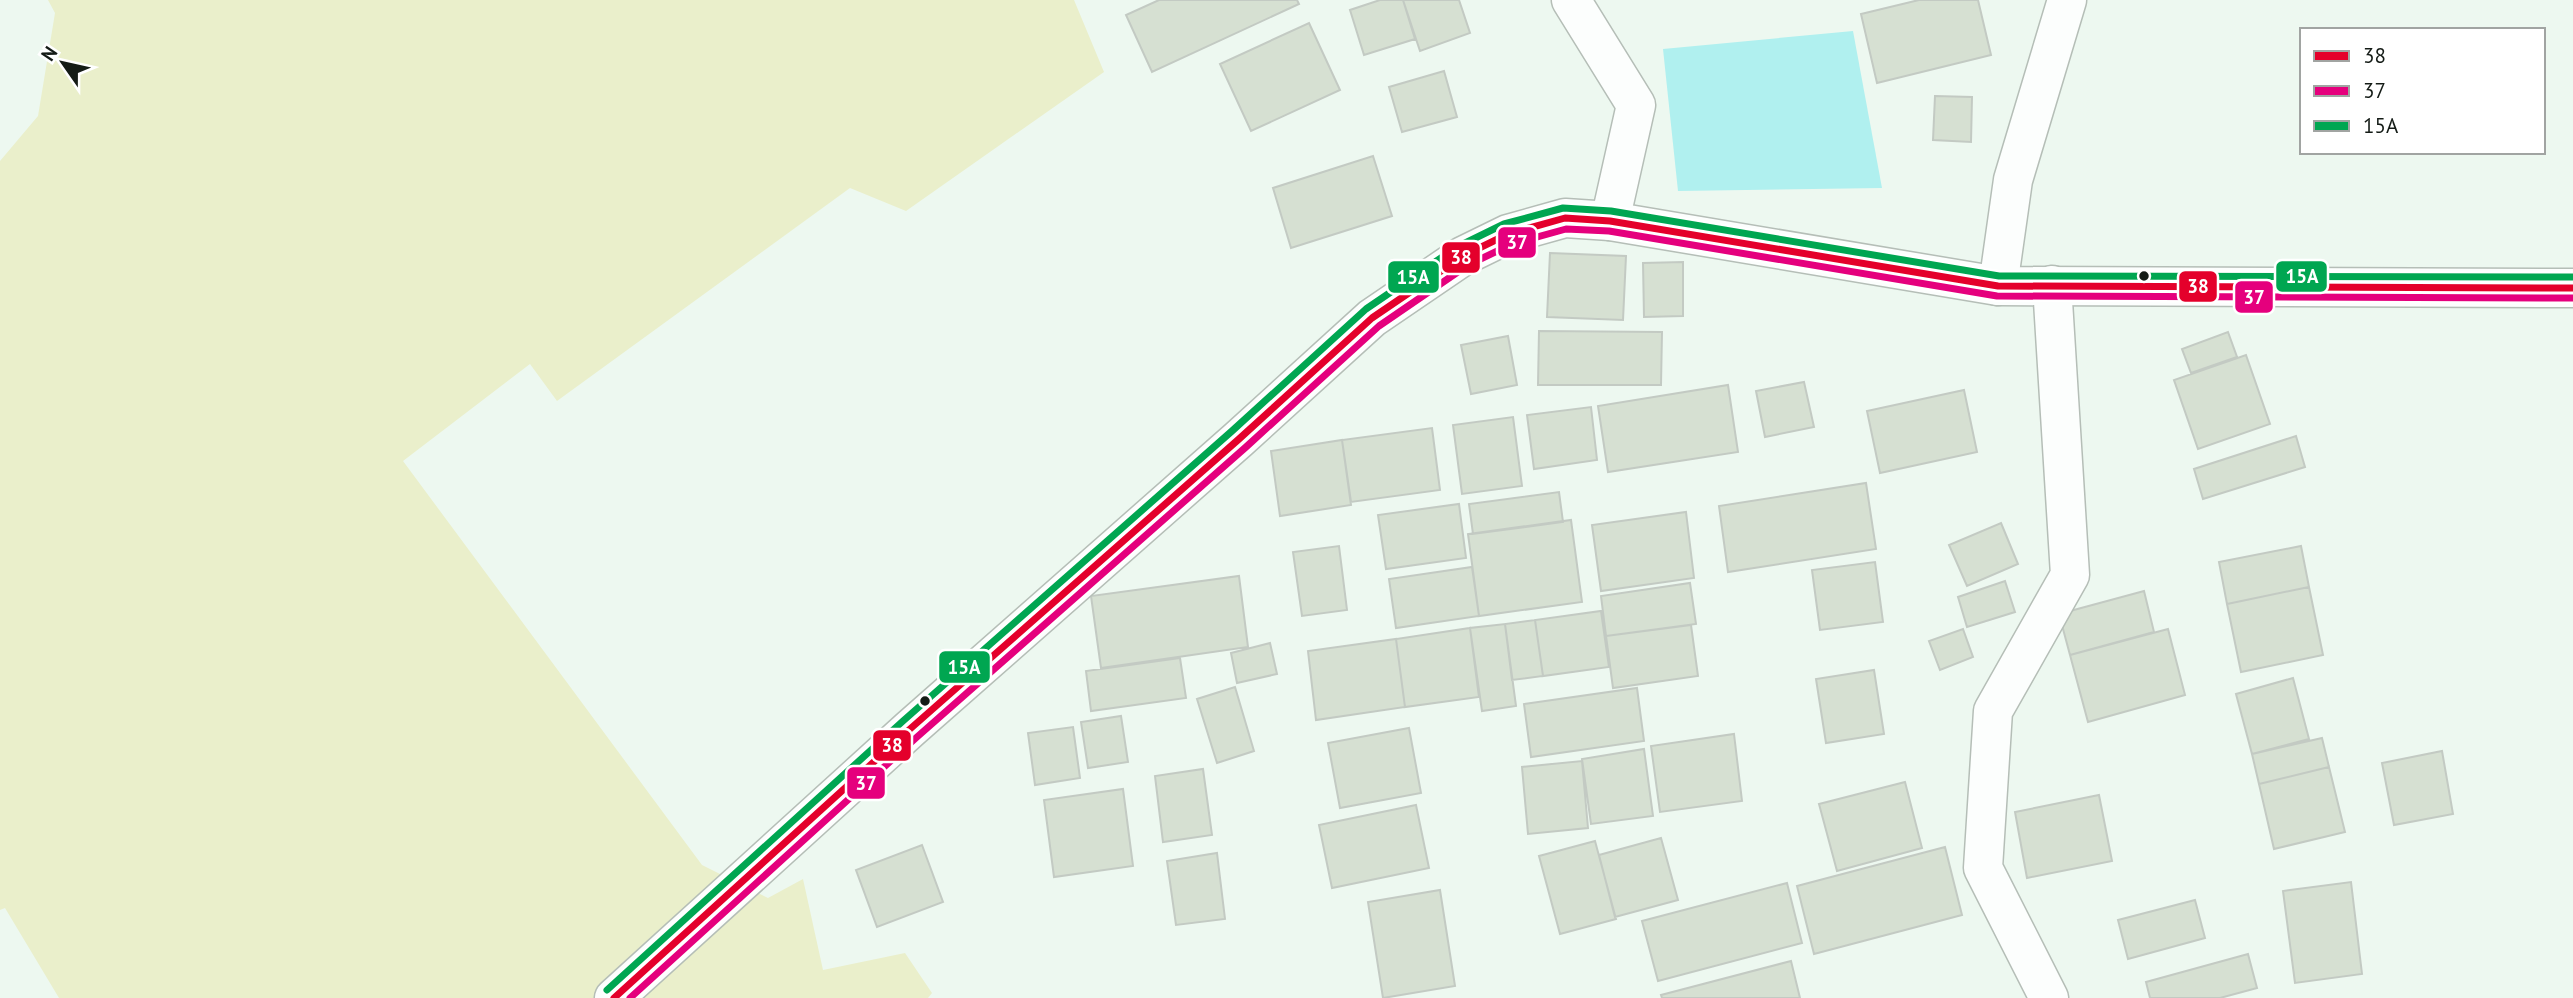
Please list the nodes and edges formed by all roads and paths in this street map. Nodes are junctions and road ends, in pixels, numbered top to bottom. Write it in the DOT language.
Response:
graph roads {
  1 [pos="1571,0"];
  2 [pos="2067,0"];
  3 [pos="1610,221"];
  4 [pos="2052,285"];
  5 [pos="1998,286"];
  6 [pos="2573,288"];
  7 [pos="614,998"];
  8 [pos="2049,998"];
  1 -- 3 [label="main road"];
  2 -- 5 [label="main road"];
  3 -- 5 [label="main road"];
  3 -- 7 [label="main road"];
  4 -- 5 [label="main road"];
  4 -- 6 [label="main road"];
  4 -- 8 [label="main road"];
}
